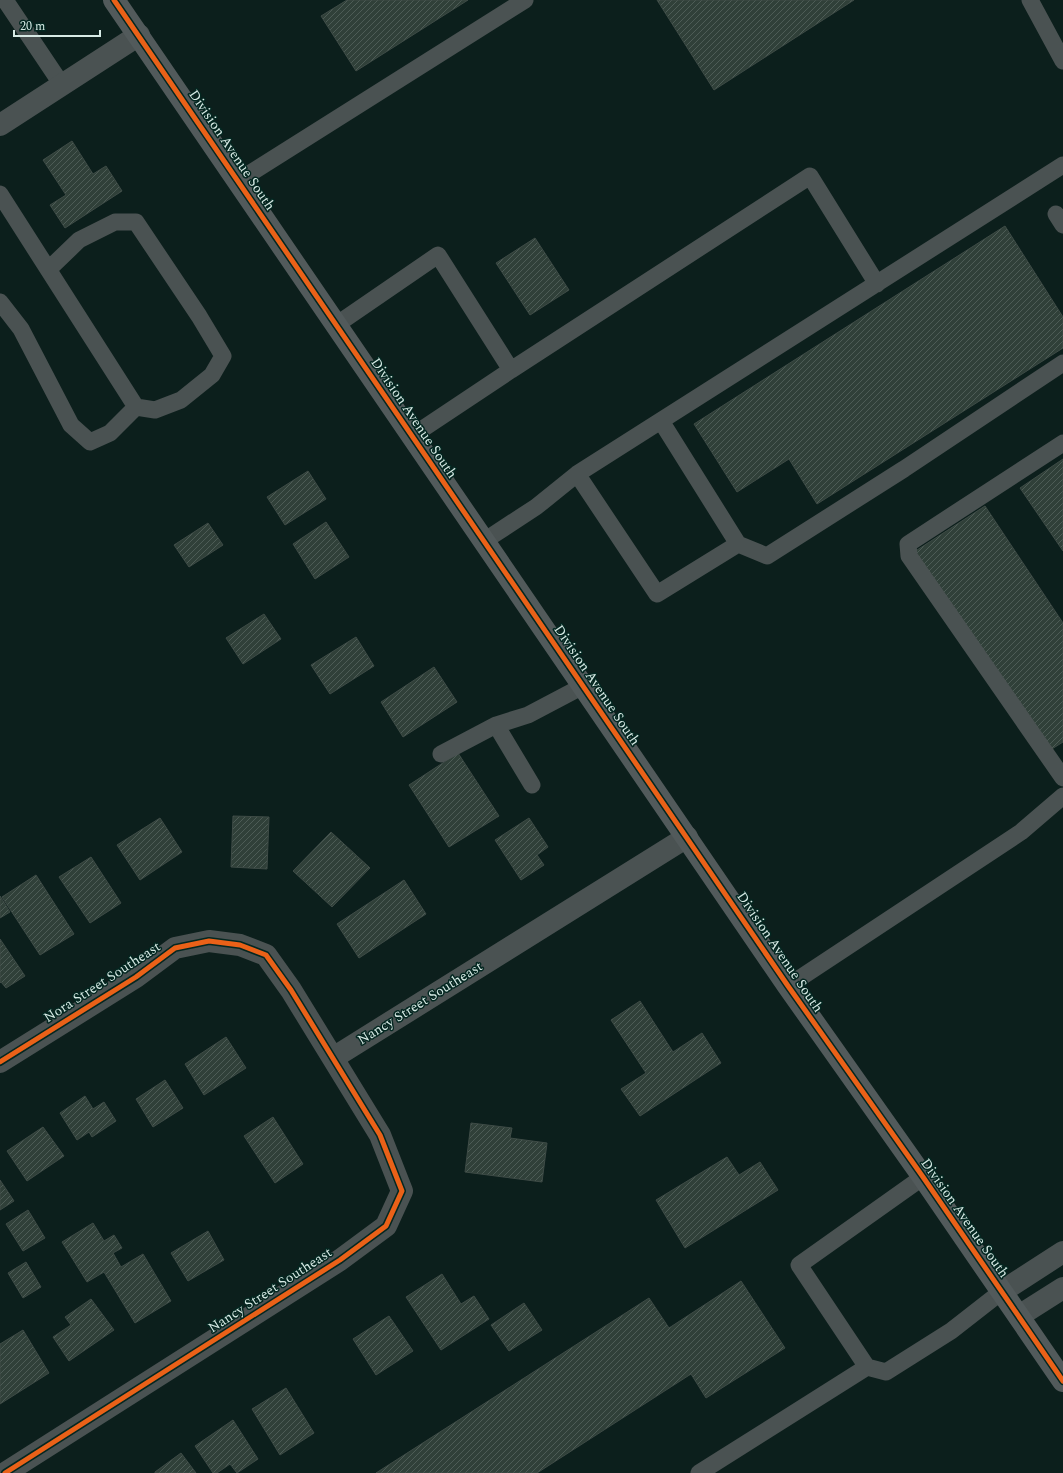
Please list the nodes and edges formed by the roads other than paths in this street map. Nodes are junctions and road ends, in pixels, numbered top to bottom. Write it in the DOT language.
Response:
graph roads {
  1 [pos="5,0"];
  2 [pos="114,0"];
  3 [pos="525,0"];
  4 [pos="1030,0"];
  5 [pos="139,35"];
  6 [pos="1063,61"];
  7 [pos="62,85"];
  8 [pos="0,125"];
  9 [pos="1063,165"];
  10 [pos="238,181"];
  11 [pos="0,194"];
  12 [pos="49,269"];
  13 [pos="877,284"];
  14 [pos="0,302"];
  15 [pos="336,326"];
  16 [pos="1063,363"];
  17 [pos="510,370"];
  18 [pos="136,407"];
  19 [pos="661,421"];
  20 [pos="412,436"];
  21 [pos="1063,443"];
  22 [pos="577,474"];
  23 [pos="484,541"];
  24 [pos="738,544"];
  25 [pos="583,686"];
  26 [pos="496,725"];
  27 [pos="441,754"];
  28 [pos="1063,778"];
  29 [pos="532,785"];
  30 [pos="1063,796"];
  31 [pos="686,837"];
  32 [pos="788,986"];
  33 [pos="333,1058"];
  34 [pos="0,1062"];
  35 [pos="923,1177"];
  36 [pos="1063,1252"];
  37 [pos="1063,1288"];
  38 [pos="1001,1292"];
  39 [pos="1019,1316"];
  40 [pos="867,1367"];
  41 [pos="1063,1381"];
  42 [pos="5,1473"];
  43 [pos="699,1473"];
  1 -- 7 [label="lane"];
  2 -- 5 [label="main road, Division Avenue South"];
  3 -- 10 [label="lane"];
  4 -- 6 [label="lane"];
  5 -- 7 [label="street"];
  5 -- 10 [label="main road, Division Avenue South"];
  7 -- 8 [label="street"];
  9 -- 13 [label="lane"];
  10 -- 15 [label="main road, Division Avenue South"];
  11 -- 12 [label="lane"];
  12 -- 18 [label="lane"];
  12 -- 18 [label="lane"];
  13 -- 17 [label="lane"];
  13 -- 19 [label="lane"];
  14 -- 18 [label="lane"];
  15 -- 17 [label="lane"];
  15 -- 20 [label="main road, Division Avenue South"];
  16 -- 24 [label="lane"];
  17 -- 20 [label="lane"];
  19 -- 22 [label="lane"];
  19 -- 24 [label="lane"];
  20 -- 23 [label="main road, Division Avenue South"];
  21 -- 28 [label="lane"];
  22 -- 23 [label="lane"];
  22 -- 24 [label="lane"];
  23 -- 25 [label="main road, Division Avenue South"];
  25 -- 26 [label="lane"];
  25 -- 31 [label="main road, Division Avenue South"];
  26 -- 27 [label="lane"];
  26 -- 29 [label="lane"];
  30 -- 32 [label="lane"];
  31 -- 32 [label="main road, Division Avenue South"];
  31 -- 33 [label="street, Nancy Street Southeast"];
  32 -- 35 [label="main road, Division Avenue South"];
  33 -- 34 [label="street, Nora Street Southeast"];
  33 -- 42 [label="street, Nancy Street Southeast"];
  35 -- 38 [label="main road, Division Avenue South"];
  35 -- 40 [label="lane"];
  36 -- 38 [label="street"];
  37 -- 39 [label="street"];
  38 -- 39 [label="main road, Division Avenue South"];
  38 -- 40 [label="lane"];
  39 -- 41 [label="main road, Division Avenue South"];
  40 -- 43 [label="lane"];
}
